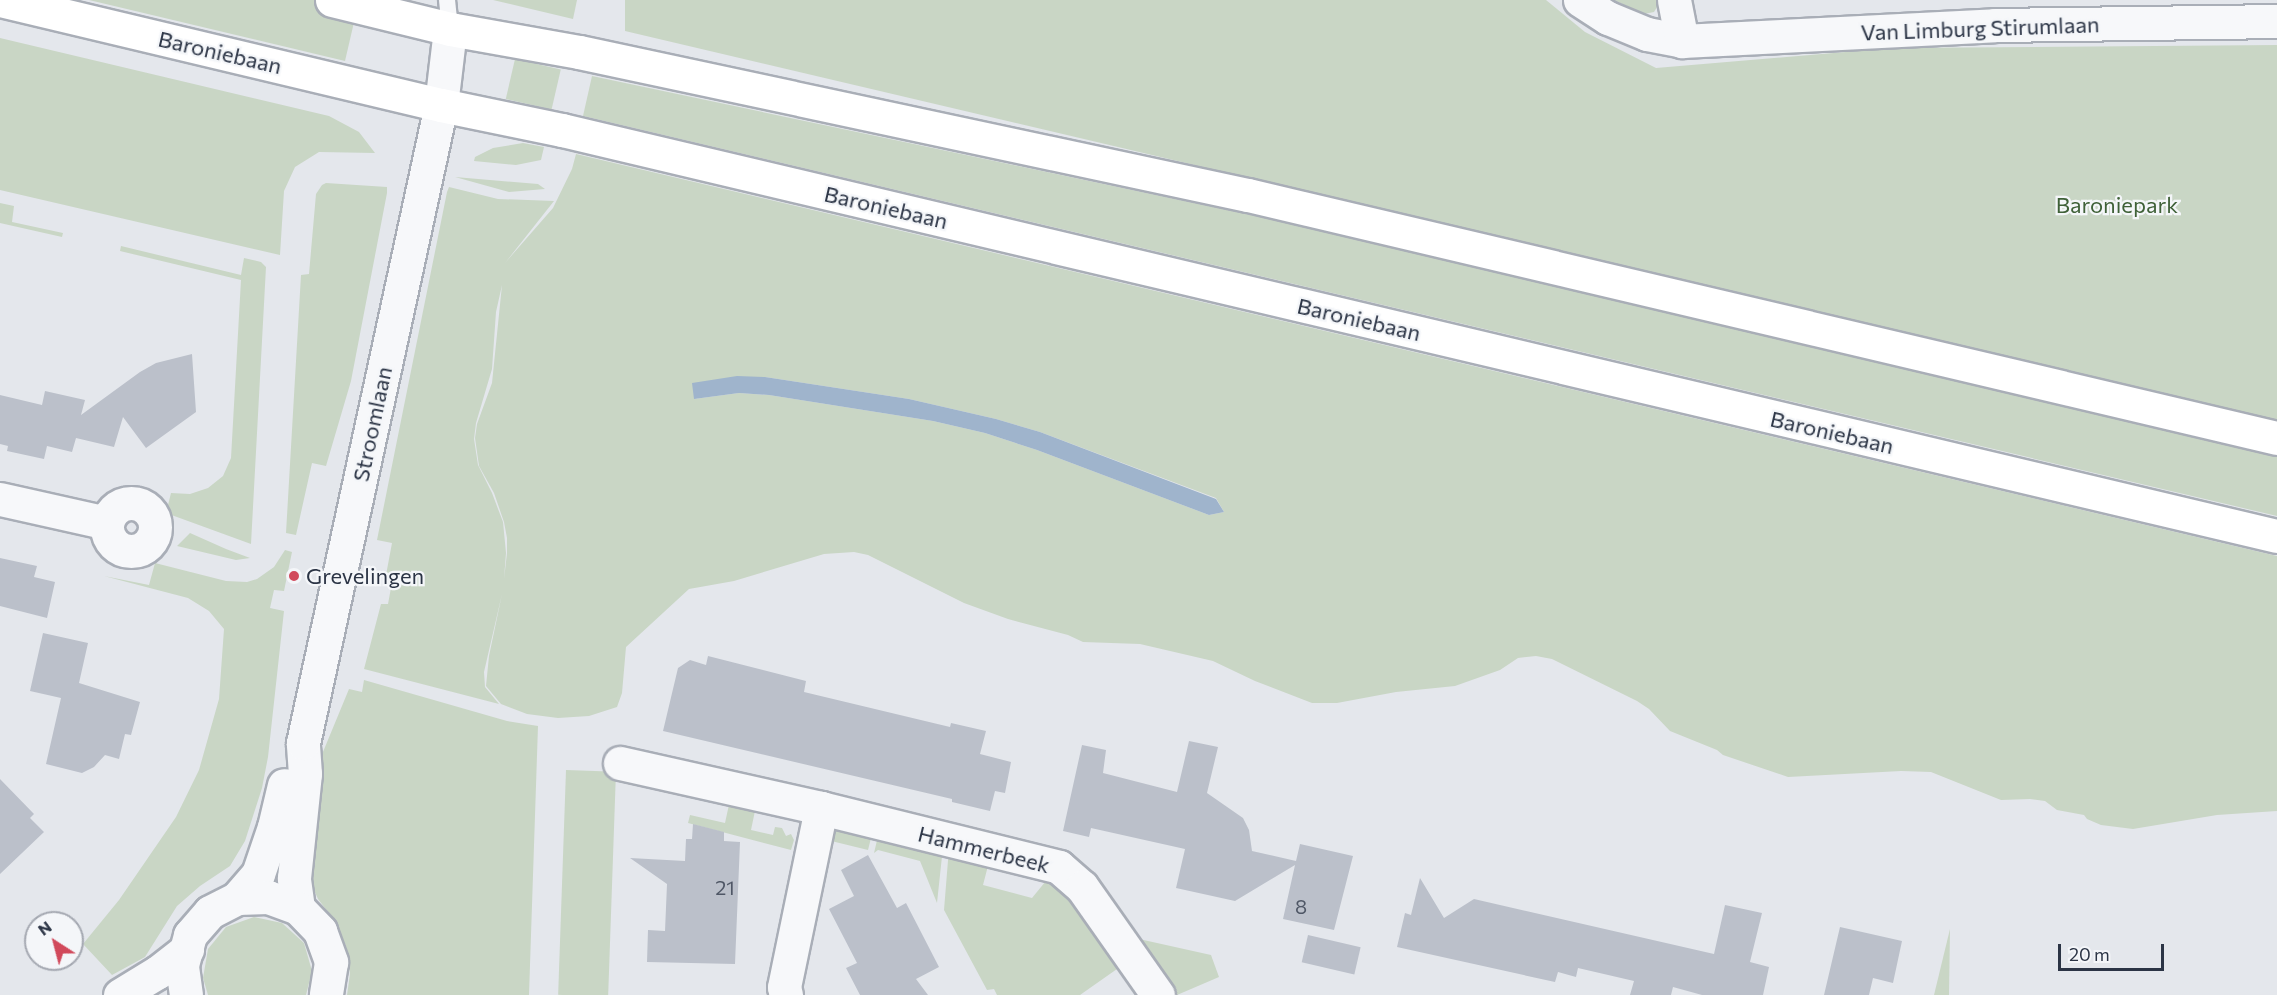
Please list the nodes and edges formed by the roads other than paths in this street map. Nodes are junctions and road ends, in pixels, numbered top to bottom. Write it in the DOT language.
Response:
graph roads {
  1 [pos="0,0"];
  2 [pos="332,0"];
  3 [pos="1581,0"];
  4 [pos="1674,0"];
  5 [pos="1995,12"];
  6 [pos="449,15"];
  7 [pos="2277,21"];
  8 [pos="1682,41"];
  9 [pos="441,105"];
  10 [pos="2277,438"];
  11 [pos="0,499"];
  12 [pos="107,523"];
  13 [pos="2277,536"];
  14 [pos="303,743"];
  15 [pos="620,763"];
  16 [pos="821,808"];
  17 [pos="237,898"];
  18 [pos="298,908"];
  19 [pos="187,949"];
  20 [pos="120,995"];
  21 [pos="186,995"];
  22 [pos="326,995"];
  23 [pos="786,995"];
  24 [pos="1158,995"];
  1 -- 9 [label="main road, Baroniebaan"];
  2 -- 6 [label="main road"];
  3 -- 8 [label="street, Van Limburg Stirumlaan"];
  4 -- 8 [label="street"];
  5 -- 7 [label="street, Van Limburg Stirumlaan"];
  5 -- 8 [label="street, Van Limburg Stirumlaan"];
  6 -- 9 [label="street"];
  6 -- 10 [label="main road"];
  9 -- 13 [label="main road, Baroniebaan"];
  9 -- 14 [label="street, Stroomlaan"];
  11 -- 12 [label="street"];
  14 -- 17 [label="street, Stroomlaan"];
  14 -- 18 [label="street, Stroomlaan"];
  15 -- 16 [label="street, Hammerbeek"];
  16 -- 23 [label="street"];
  16 -- 24 [label="street, Hammerbeek"];
  17 -- 18 [label="street"];
  17 -- 19 [label="street"];
  18 -- 22 [label="street"];
  19 -- 20 [label="street"];
  19 -- 21 [label="street"];
}
